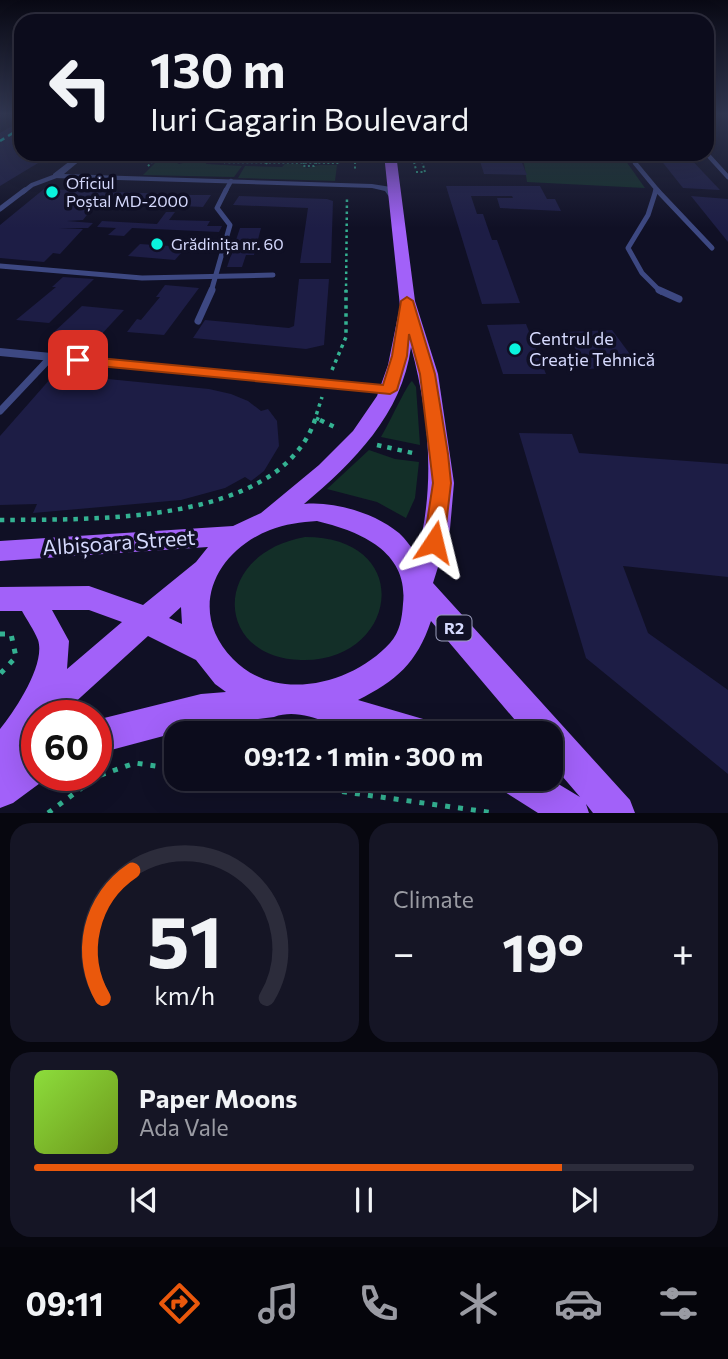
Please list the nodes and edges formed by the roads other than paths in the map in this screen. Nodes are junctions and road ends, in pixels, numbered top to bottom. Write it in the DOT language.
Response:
graph roads {
  1 [pos="75,161"];
  2 [pos="391,161"];
  3 [pos="635,161"];
  4 [pos="713,161"];
  5 [pos="57,176"];
  6 [pos="728,177"];
  7 [pos="230,181"];
  8 [pos="656,189"];
  9 [pos="395,200"];
  10 [pos="0,209"];
  11 [pos="712,247"];
  12 [pos="0,267"];
  13 [pos="217,274"];
  14 [pos="273,275"];
  15 [pos="679,299"];
  16 [pos="407,301"];
  17 [pos="198,321"];
  18 [pos="0,352"];
  19 [pos="51,357"];
  20 [pos="390,390"];
  21 [pos="0,411"];
  22 [pos="267,520"];
  23 [pos="239,535"];
  24 [pos="0,551"];
  25 [pos="209,565"];
  26 [pos="418,586"];
  27 [pos="15,599"];
  28 [pos="146,620"];
  29 [pos="203,649"];
  30 [pos="36,700"];
  31 [pos="54,700"];
  32 [pos="303,700"];
  33 [pos="376,721"];
  34 [pos="538,721"];
  35 [pos="21,730"];
  36 [pos="112,733"];
  37 [pos="563,750"];
  38 [pos="0,756"];
  39 [pos="21,776"];
  40 [pos="0,790"];
  41 [pos="537,791"];
  42 [pos="571,813"];
  43 [pos="617,813"];
  1 -- 5 [label="street"];
  2 -- 9 [label="main road"];
  3 -- 8 [label="lane"];
  4 -- 6 [label="lane"];
  5 -- 7 [label="street"];
  5 -- 10 [label="lane"];
  7 -- 9 [label="street"];
  7 -- 13 [label="lane"];
  8 -- 11 [label="lane"];
  8 -- 15 [label="lane"];
  9 -- 16 [label="main road"];
  12 -- 13 [label="lane"];
  13 -- 14 [label="lane"];
  13 -- 17 [label="lane"];
  16 -- 20 [label="main road"];
  16 -- 26 [label="main road"];
  18 -- 19 [label="street"];
  19 -- 20 [label="street"];
  19 -- 21 [label="lane"];
  20 -- 22 [label="main road"];
  22 -- 23 [label="main road"];
  22 -- 26 [label="main road"];
  23 -- 24 [label="main road, Albișoara Street"];
  23 -- 25 [label="main road"];
  25 -- 28 [label="main road"];
  25 -- 29 [label="main road"];
  26 -- 32 [label="main road"];
  26 -- 34 [label="main road, R2"];
  27 -- 28 [label="main road"];
  27 -- 30 [label="main road"];
  28 -- 29 [label="main road"];
  28 -- 31 [label="main road"];
  29 -- 32 [label="main road"];
  32 -- 33 [label="main road"];
  32 -- 36 [label="main road"];
  35 -- 38 [label="main road"];
  37 -- 43 [label="main road, R2"];
  39 -- 40 [label="main road"];
  41 -- 42 [label="main road"];
}
